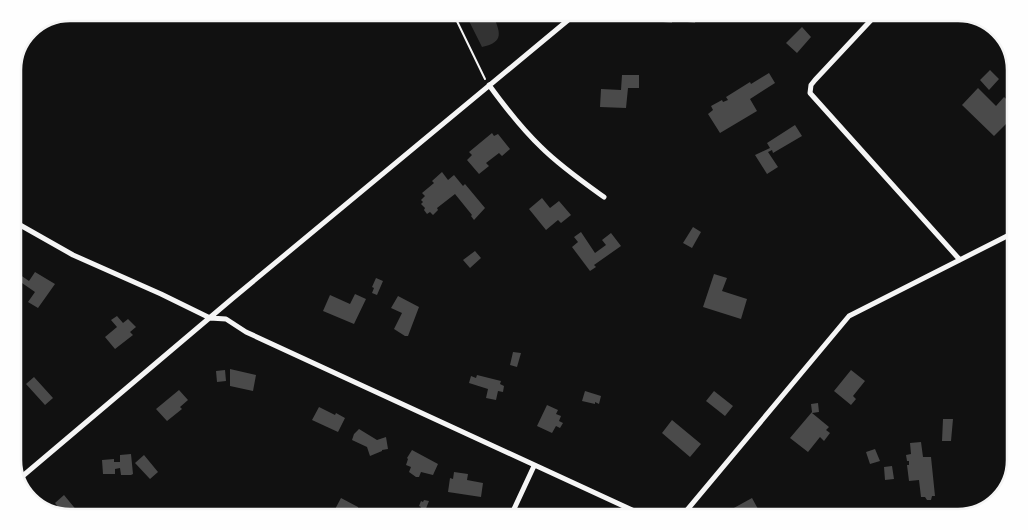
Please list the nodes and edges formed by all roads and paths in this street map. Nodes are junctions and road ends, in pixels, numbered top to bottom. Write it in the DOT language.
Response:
graph roads {
  1 [pos="457,21"];
  2 [pos="567,21"];
  3 [pos="871,21"];
  4 [pos="488,85"];
  5 [pos="604,197"];
  6 [pos="21,227"];
  7 [pos="1007,236"];
  8 [pos="960,260"];
  9 [pos="210,318"];
  10 [pos="534,466"];
  11 [pos="24,475"];
  12 [pos="513,509"];
  13 [pos="630,509"];
  14 [pos="688,509"];
  1 -- 4 [label="path"];
  2 -- 4 [label="street"];
  3 -- 8 [label="street"];
  4 -- 5 [label="street"];
  4 -- 9 [label="street"];
  6 -- 9 [label="street"];
  7 -- 8 [label="street"];
  8 -- 14 [label="street"];
  9 -- 10 [label="street"];
  9 -- 11 [label="street"];
  10 -- 12 [label="street"];
  10 -- 13 [label="street"];
}
